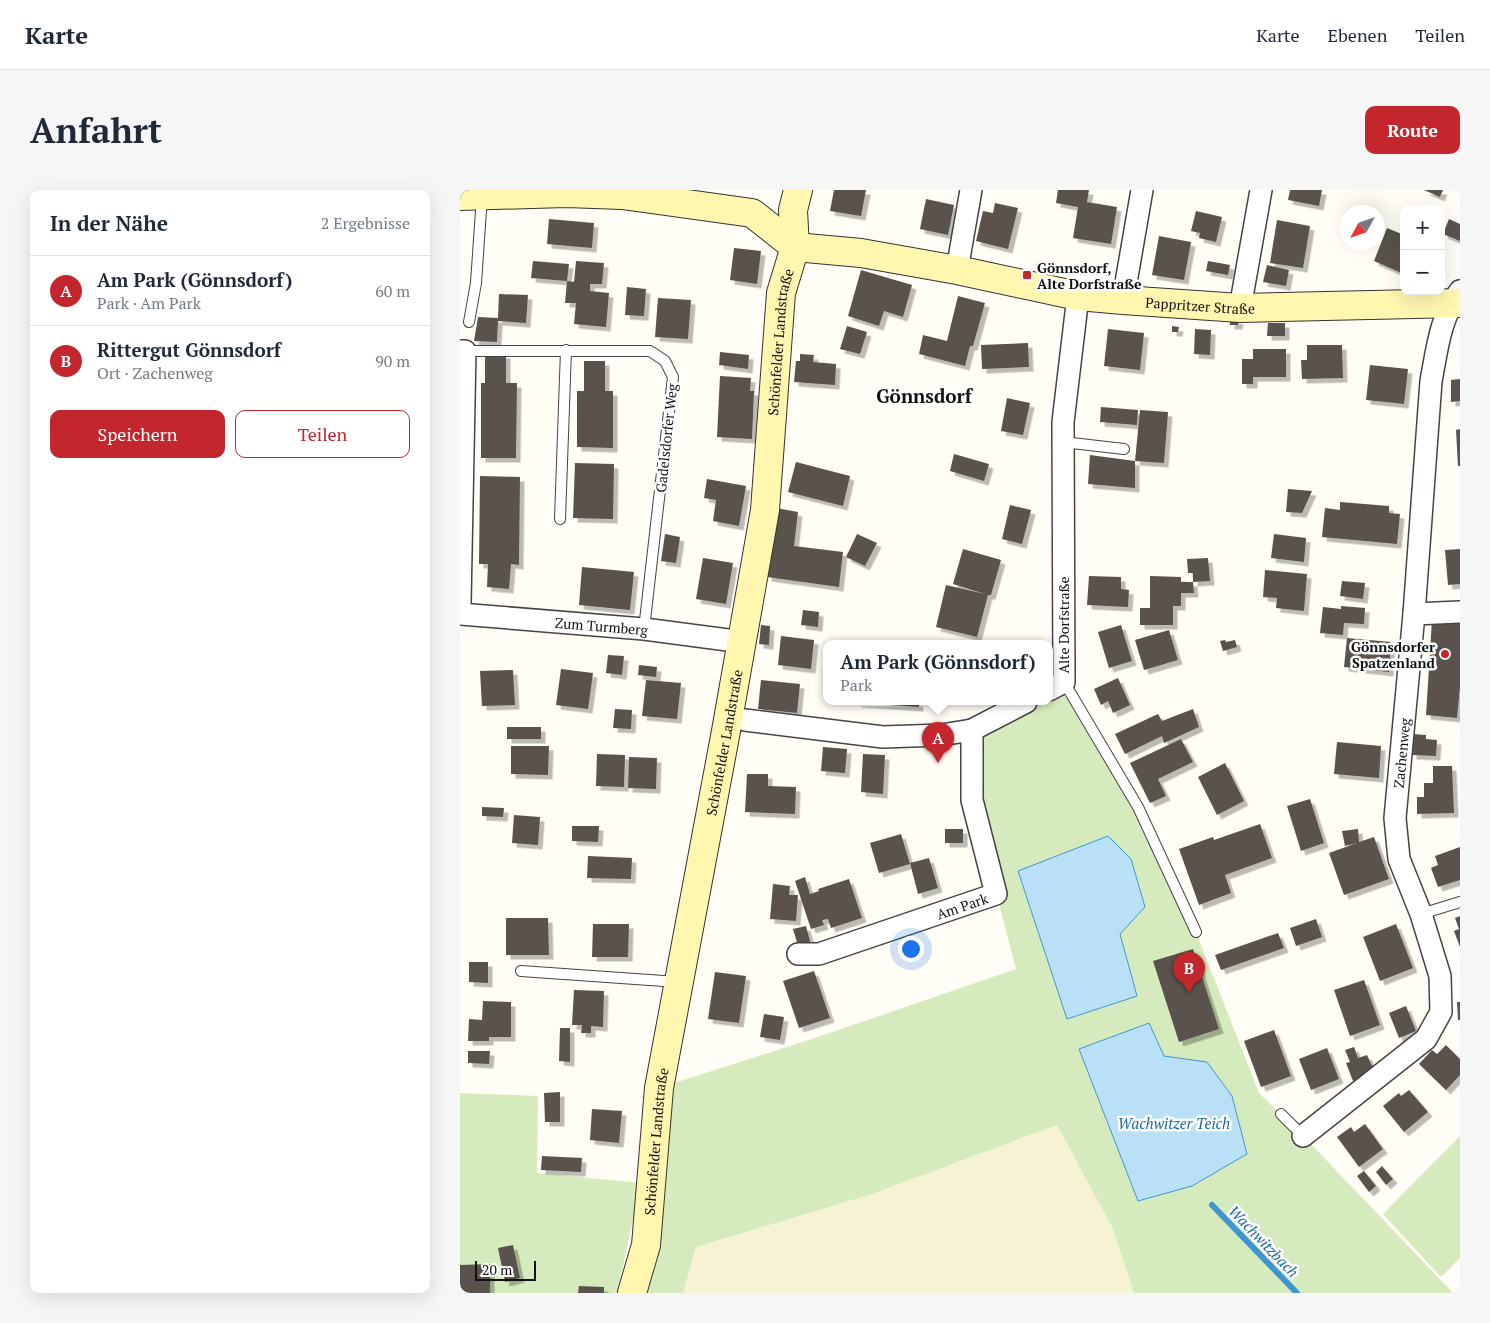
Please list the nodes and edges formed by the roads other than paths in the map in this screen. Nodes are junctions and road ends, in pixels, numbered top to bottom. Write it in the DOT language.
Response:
graph roads {
  1 [pos="798,190"];
  2 [pos="971,190"];
  3 [pos="1142,190"];
  4 [pos="1262,190"];
  5 [pos="623,192"];
  6 [pos="471,196"];
  7 [pos="795,247"];
  8 [pos="957,270"];
  9 [pos="1078,296"];
  10 [pos="1457,299"];
  11 [pos="1123,300"];
  12 [pos="1240,308"];
  13 [pos="469,322"];
  14 [pos="566,350"];
  15 [pos="463,351"];
  16 [pos="1063,442"];
  17 [pos="1124,449"];
  18 [pos="560,519"];
  19 [pos="460,603"];
  20 [pos="1460,612"];
  21 [pos="460,614"];
  22 [pos="1414,614"];
  23 [pos="644,629"];
  24 [pos="743,642"];
  25 [pos="1056,686"];
  26 [pos="1020,705"];
  27 [pos="745,720"];
  28 [pos="972,730"];
  29 [pos="1460,902"];
  30 [pos="1421,914"];
  31 [pos="1196,932"];
  32 [pos="798,954"];
  33 [pos="521,971"];
  34 [pos="679,982"];
  35 [pos="1281,1114"];
  36 [pos="1303,1136"];
  37 [pos="632,1293"];
  1 -- 7 [label="street, Schönfelder Landstraße"];
  2 -- 8 [label="street"];
  3 -- 11 [label="street"];
  4 -- 12 [label="street"];
  5 -- 6 [label="street"];
  5 -- 7 [label="street"];
  6 -- 13 [label="lane"];
  7 -- 8 [label="street, Pappritzer Straße"];
  7 -- 24 [label="street, Schönfelder Landstraße"];
  8 -- 9 [label="street, Pappritzer Straße"];
  9 -- 11 [label="street, Pappritzer Straße"];
  9 -- 16 [label="street, Alte Dorfstraße"];
  10 -- 12 [label="street, Pappritzer Straße"];
  10 -- 22 [label="street, Zachenweg"];
  11 -- 12 [label="street, Pappritzer Straße"];
  14 -- 15 [label="lane, Gadelsdorfer Weg"];
  14 -- 18 [label="lane"];
  14 -- 23 [label="lane, Gadelsdorfer Weg"];
  15 -- 19 [label="street, Gadelsdorfer Weg"];
  16 -- 17 [label="lane"];
  16 -- 25 [label="street, Alte Dorfstraße"];
  20 -- 22 [label="street"];
  21 -- 23 [label="street, Zum Turmberg"];
  22 -- 30 [label="street, Zachenweg"];
  23 -- 24 [label="street, Zum Turmberg"];
  24 -- 34 [label="street, Schönfelder Landstraße"];
  25 -- 31 [label="lane, Alte Dorfstraße"];
  26 -- 28 [label="street"];
  27 -- 28 [label="street"];
  28 -- 32 [label="street, Am Park"];
  29 -- 30 [label="lane"];
  30 -- 36 [label="street, Zachenweg"];
  33 -- 34 [label="lane"];
  34 -- 37 [label="street, Schönfelder Landstraße"];
  35 -- 36 [label="lane"];
}
